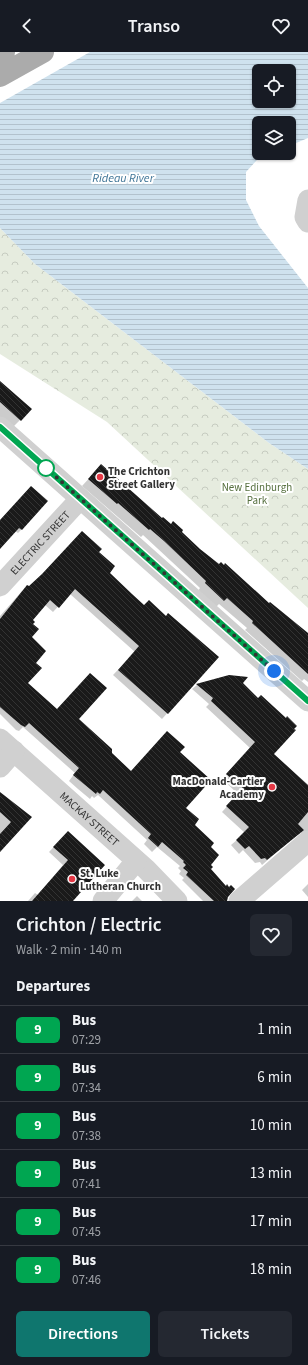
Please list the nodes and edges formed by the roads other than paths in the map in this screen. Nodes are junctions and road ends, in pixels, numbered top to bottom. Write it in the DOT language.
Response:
graph roads {
  1 [pos="4,52"];
  2 [pos="43,52"];
  3 [pos="0,54"];
  4 [pos="0,76"];
  5 [pos="308,200"];
  6 [pos="308,222"];
  7 [pos="0,427"];
  8 [pos="80,499"];
  9 [pos="0,586"];
  10 [pos="308,701"];
  11 [pos="7,745"];
  12 [pos="0,767"];
  13 [pos="308,841"];
  14 [pos="136,861"];
  15 [pos="103,901"];
  16 [pos="177,901"];
  17 [pos="239,901"];
  1 -- 3 [label="main road"];
  2 -- 4 [label="main road"];
  5 -- 6 [label="street"];
  7 -- 8 [label="street"];
  8 -- 9 [label="street, ELECTRIC STREET"];
  8 -- 10 [label="street"];
  11 -- 12 [label="street"];
  11 -- 14 [label="street, MACKAY STREET"];
  13 -- 17 [label="street"];
  14 -- 15 [label="street"];
  14 -- 16 [label="street, MACKAY STREET"];
}
